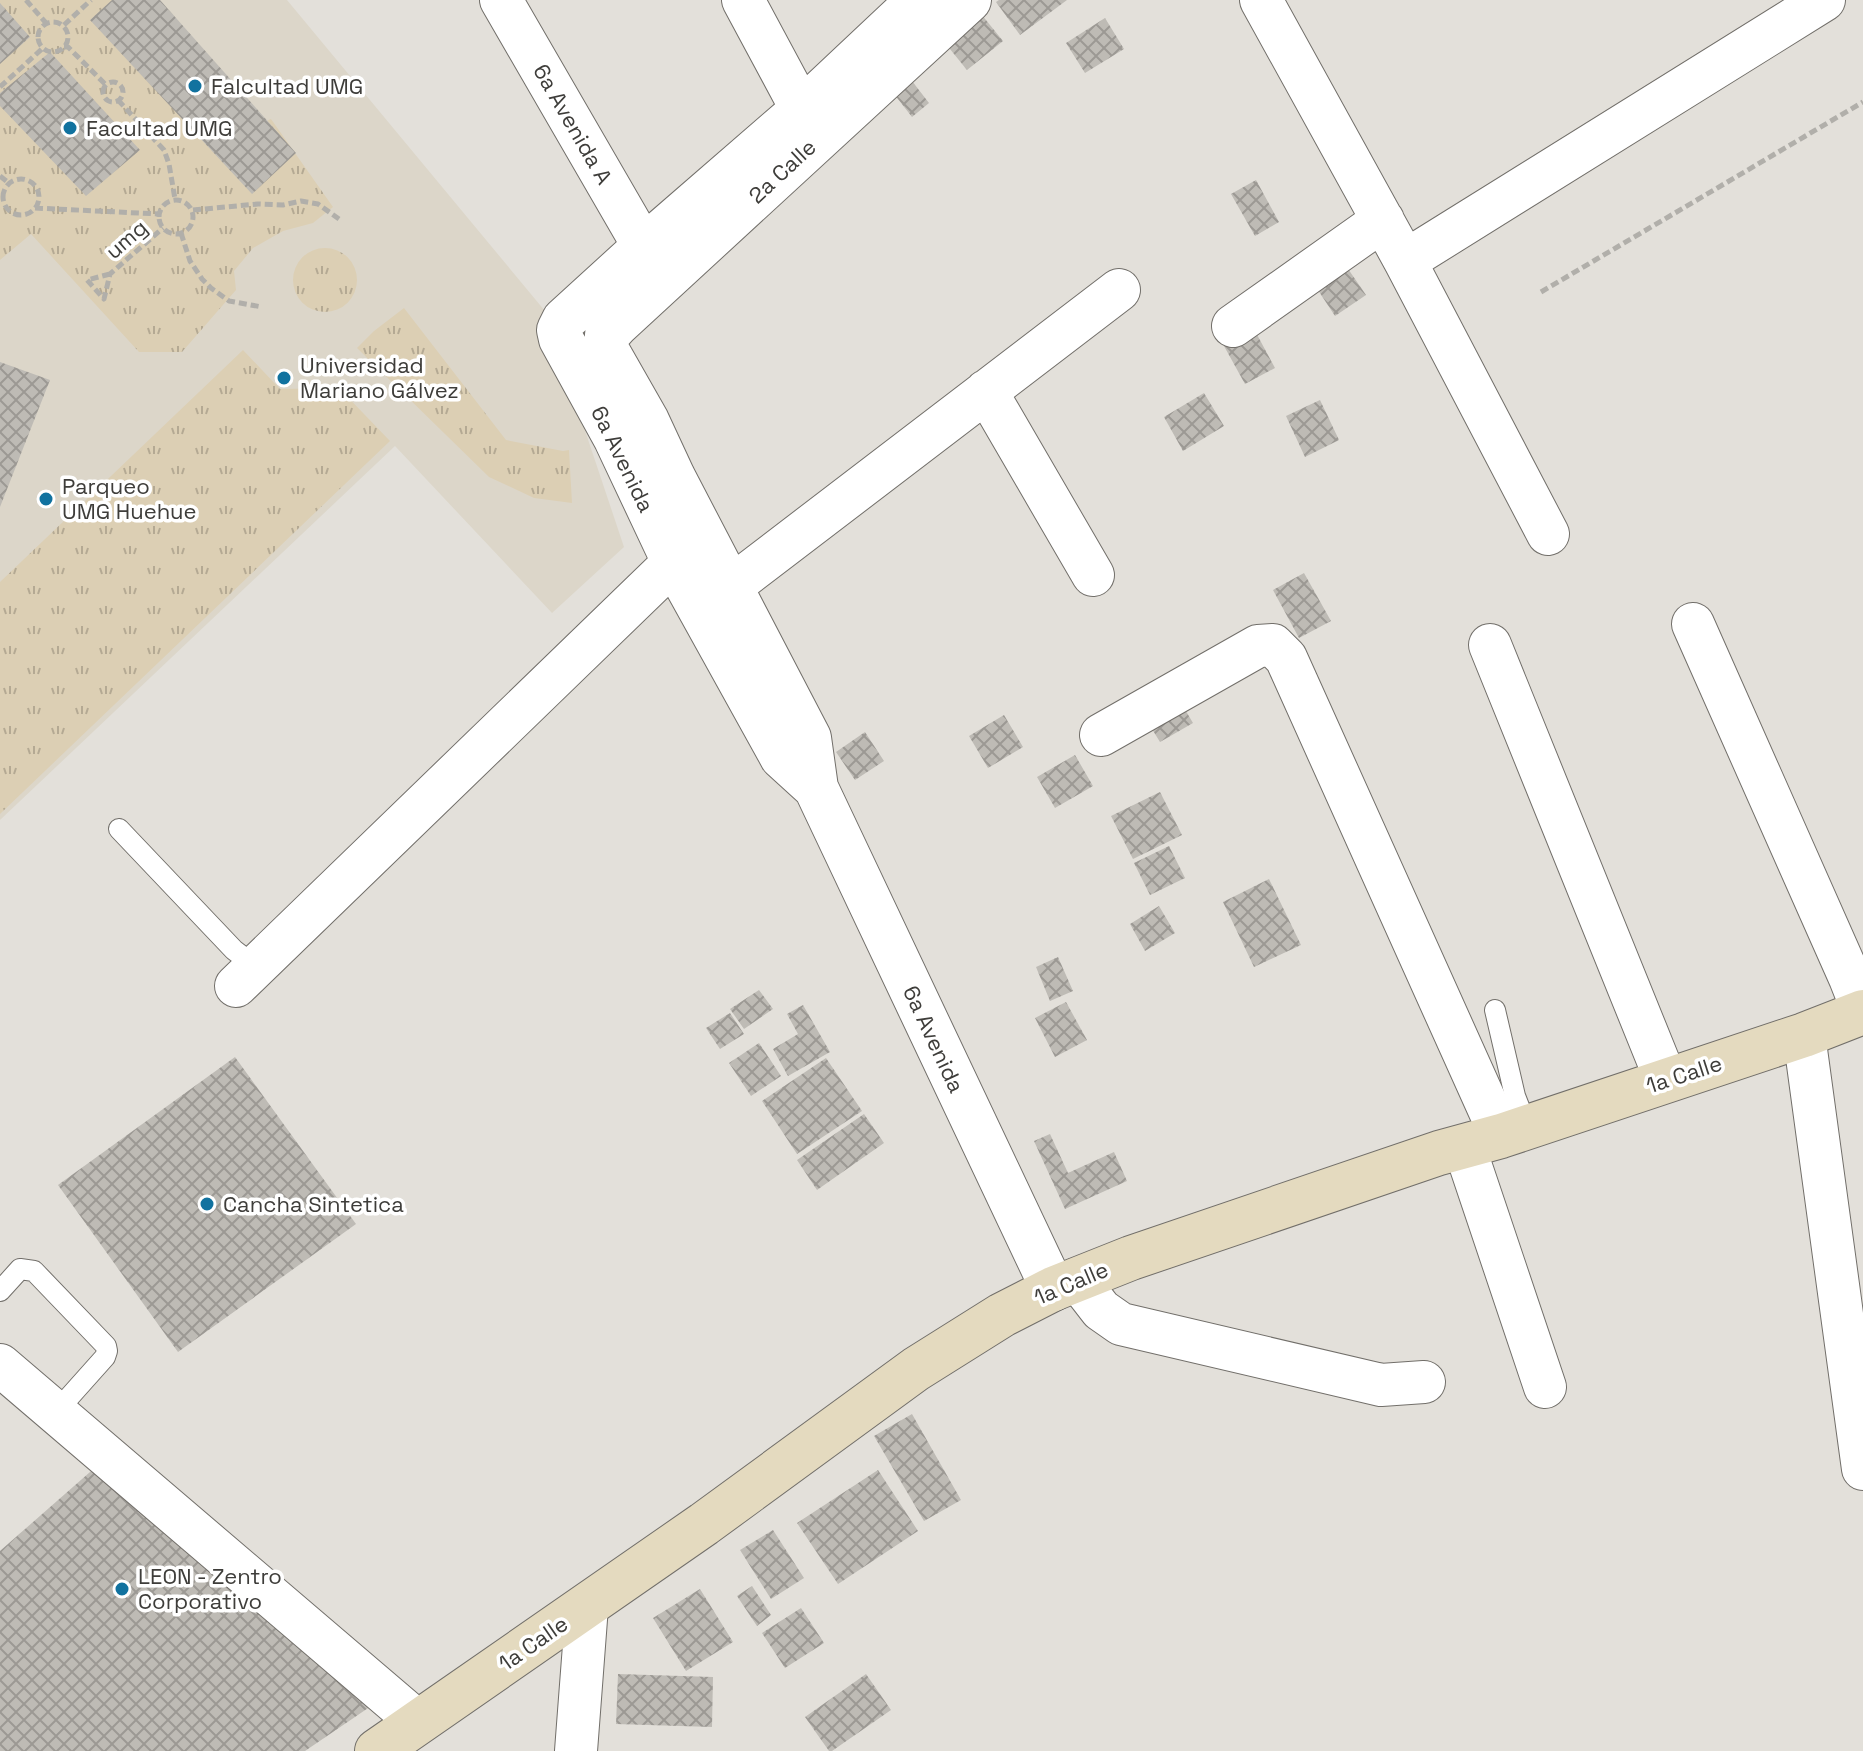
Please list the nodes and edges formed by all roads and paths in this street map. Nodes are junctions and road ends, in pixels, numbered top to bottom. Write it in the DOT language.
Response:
graph roads {
  1 [pos="26,0"];
  2 [pos="91,0"];
  3 [pos="501,0"];
  4 [pos="743,0"];
  5 [pos="919,0"];
  6 [pos="969,0"];
  7 [pos="1261,0"];
  8 [pos="1824,0"];
  9 [pos="46,23"];
  10 [pos="64,25"];
  11 [pos="64,47"];
  12 [pos="43,48"];
  13 [pos="106,85"];
  14 [pos="0,87"];
  15 [pos="118,100"];
  16 [pos="1863,102"];
  17 [pos="811,122"];
  18 [pos="0,176"];
  19 [pos="9,183"];
  20 [pos="175,199"];
  21 [pos="35,208"];
  22 [pos="193,210"];
  23 [pos="159,214"];
  24 [pos="339,219"];
  25 [pos="1383,220"];
  26 [pos="163,228"];
  27 [pos="181,233"];
  28 [pos="644,247"];
  29 [pos="1405,261"];
  30 [pos="110,274"];
  31 [pos="1119,290"];
  32 [pos="1541,292"];
  33 [pos="262,307"];
  34 [pos="1233,326"];
  35 [pos="559,330"];
  36 [pos="606,349"];
  37 [pos="986,391"];
  38 [pos="1548,534"];
  39 [pos="674,562"];
  40 [pos="1093,575"];
  41 [pos="716,598"];
  42 [pos="1693,624"];
  43 [pos="1490,645"];
  44 [pos="1101,735"];
  45 [pos="119,829"];
  46 [pos="246,976"];
  47 [pos="1495,1010"];
  48 [pos="1863,1011"];
  49 [pos="1804,1035"];
  50 [pos="1666,1080"];
  51 [pos="1497,1136"];
  52 [pos="1065,1284"];
  53 [pos="0,1291"];
  54 [pos="0,1365"];
  55 [pos="1424,1382"];
  56 [pos="1545,1387"];
  57 [pos="55,1413"];
  58 [pos="1863,1469"];
  59 [pos="587,1606"];
  60 [pos="418,1722"];
  61 [pos="377,1751"];
  62 [pos="576,1751"];
  1 -- 9 [label="path"];
  2 -- 10 [label="path"];
  3 -- 28 [label="street, 6a Avenida A"];
  4 -- 17 [label="street"];
  5 -- 17 [label="street, 2a Calle"];
  6 -- 17 [label="street, 2a Calle"];
  7 -- 25 [label="street"];
  8 -- 29 [label="street"];
  9 -- 10 [label="path"];
  9 -- 12 [label="path"];
  10 -- 11 [label="path"];
  11 -- 12 [label="path"];
  11 -- 13 [label="path"];
  12 -- 14 [label="path"];
  13 -- 15 [label="path"];
  13 -- 15 [label="path"];
  15 -- 20 [label="path"];
  16 -- 32 [label="path"];
  17 -- 28 [label="street, 2a Calle"];
  17 -- 36 [label="street, 2a Calle"];
  18 -- 19 [label="path"];
  19 -- 21 [label="path"];
  19 -- 21 [label="path"];
  20 -- 22 [label="path"];
  20 -- 23 [label="path"];
  21 -- 23 [label="path"];
  22 -- 24 [label="path"];
  22 -- 27 [label="path"];
  23 -- 26 [label="path"];
  25 -- 29 [label="street"];
  25 -- 34 [label="street"];
  26 -- 27 [label="path"];
  26 -- 30 [label="path, umg"];
  27 -- 33 [label="path"];
  28 -- 35 [label="street, 2a Calle"];
  29 -- 38 [label="street"];
  30 -- 30 [label="path, umg"];
  31 -- 37 [label="street"];
  35 -- 39 [label="street, 6a Avenida"];
  36 -- 41 [label="street, 6a Avenida"];
  37 -- 40 [label="street"];
  37 -- 41 [label="street"];
  39 -- 41 [label="street, 6a Avenida"];
  39 -- 46 [label="street"];
  41 -- 52 [label="street, 6a Avenida"];
  42 -- 48 [label="street"];
  43 -- 50 [label="street"];
  44 -- 51 [label="street"];
  45 -- 46 [label="lane"];
  47 -- 51 [label="lane"];
  48 -- 49 [label="main road, 1a Calle"];
  49 -- 50 [label="main road, 1a Calle"];
  49 -- 58 [label="street"];
  50 -- 51 [label="main road, 1a Calle"];
  51 -- 52 [label="main road, 1a Calle"];
  51 -- 56 [label="street"];
  52 -- 55 [label="street"];
  52 -- 59 [label="main road, 1a Calle"];
  53 -- 57 [label="lane"];
  54 -- 57 [label="street"];
  57 -- 60 [label="street"];
  59 -- 60 [label="main road, 1a Calle"];
  59 -- 62 [label="street"];
  60 -- 61 [label="main road, 1a Calle"];
}
